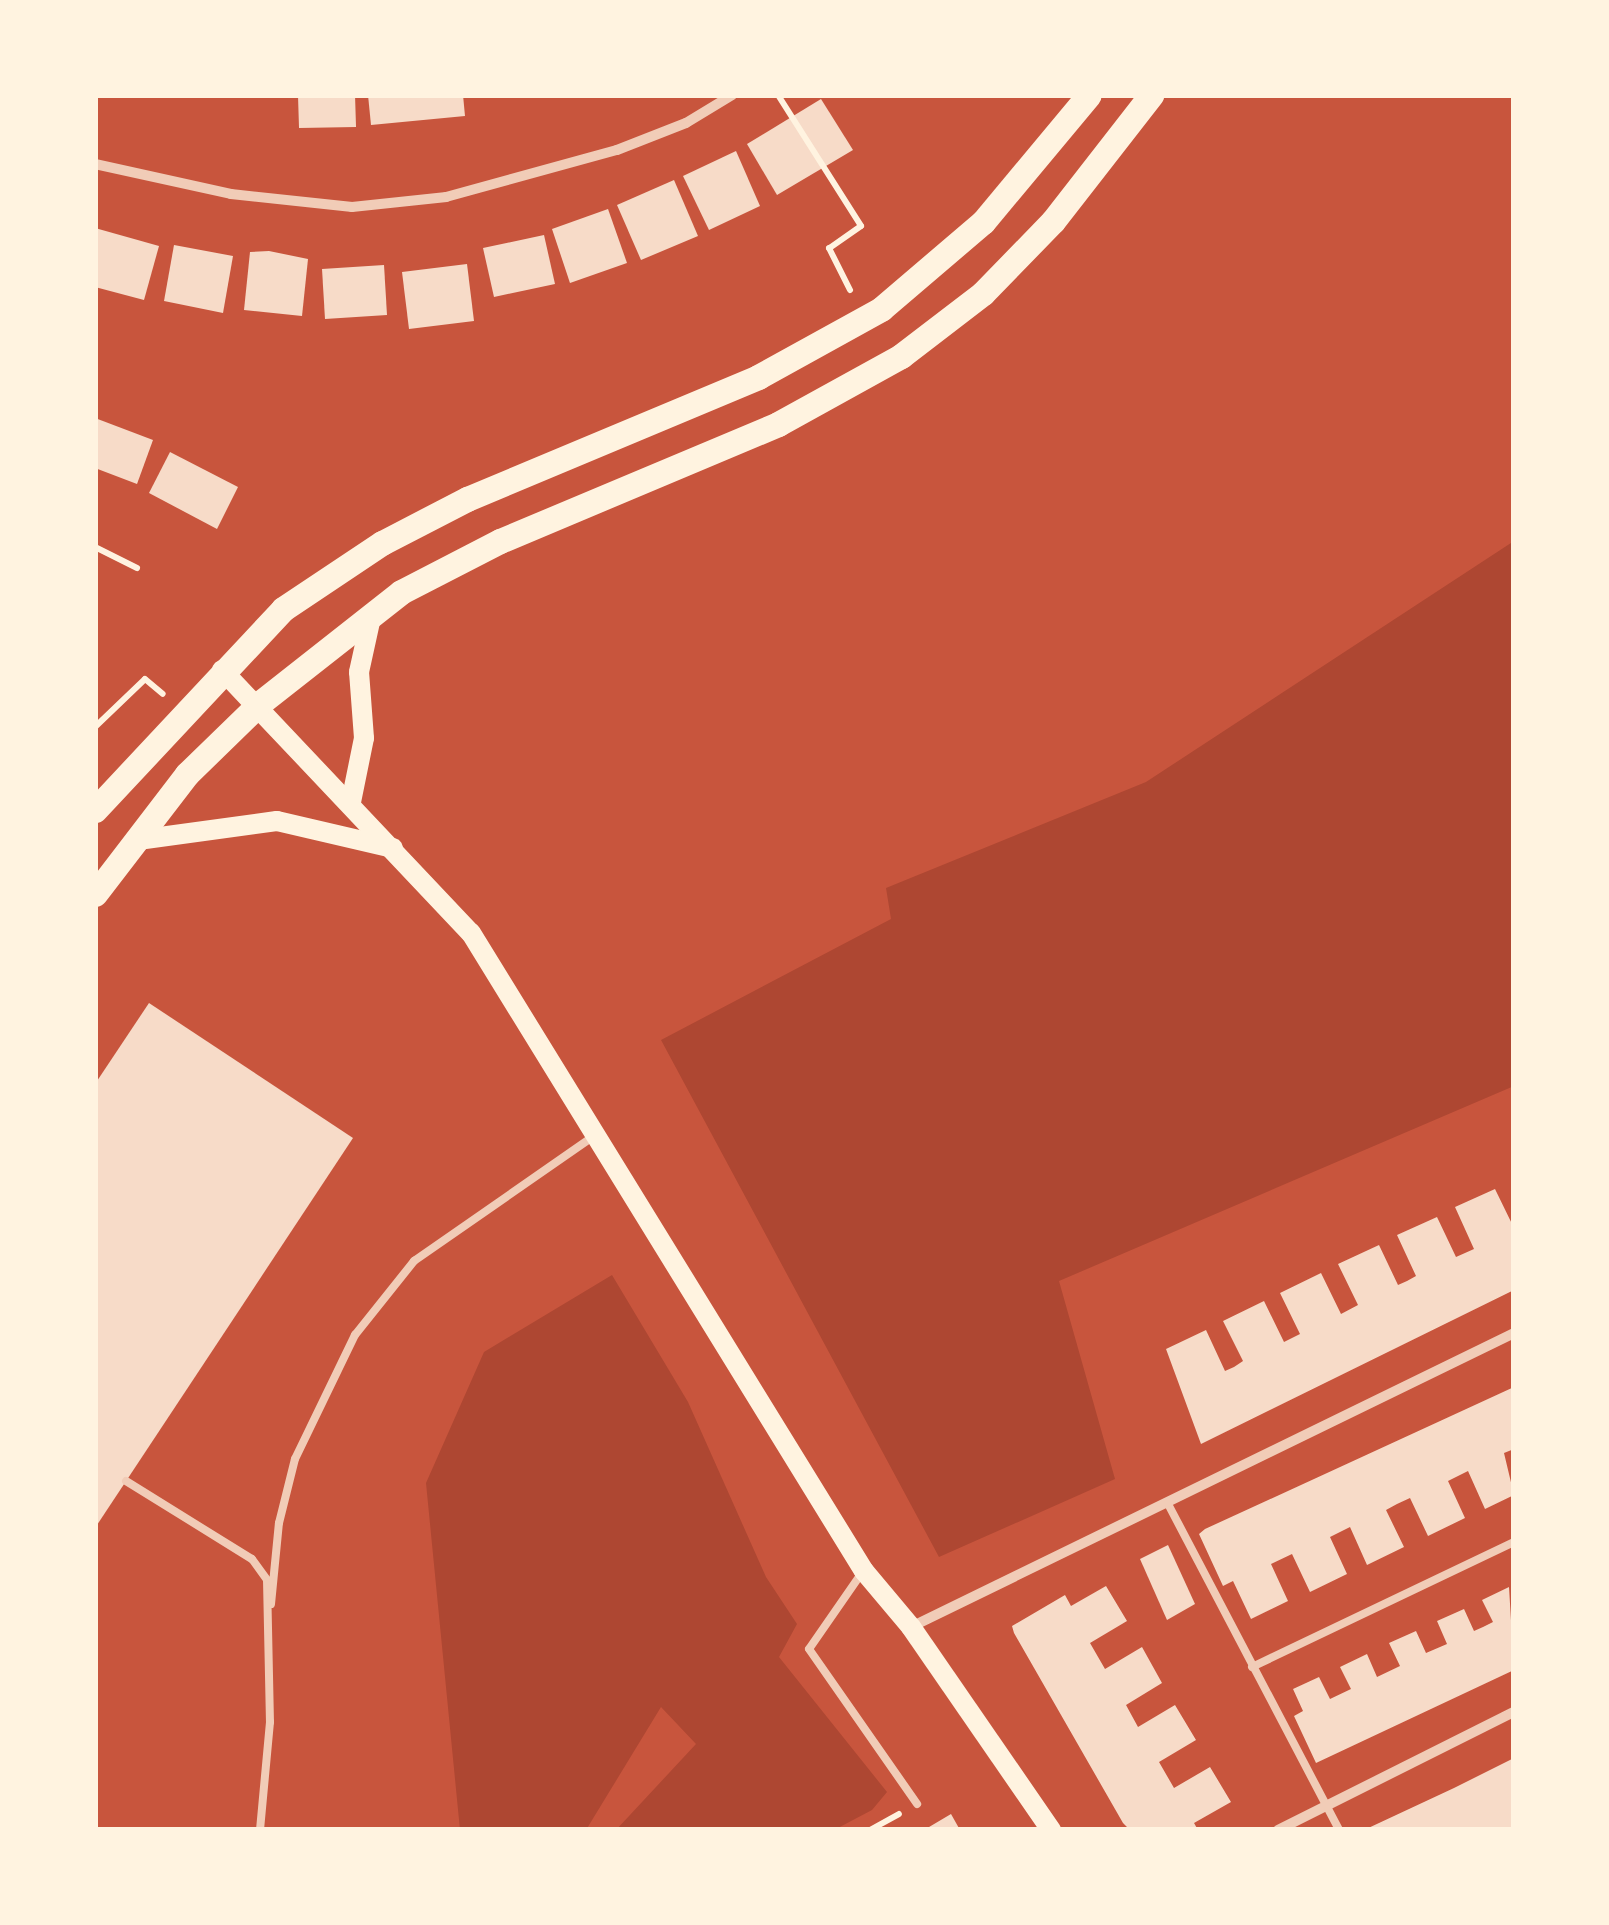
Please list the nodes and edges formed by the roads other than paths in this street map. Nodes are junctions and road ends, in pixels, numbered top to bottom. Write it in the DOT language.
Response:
graph roads {
  1 [pos="732,95"];
  2 [pos="1089,95"];
  3 [pos="1151,95"];
  4 [pos="95,164"];
  5 [pos="372,613"];
  6 [pos="222,670"];
  7 [pos="260,704"];
  8 [pos="351,802"];
  9 [pos="95,810"];
  10 [pos="138,840"];
  11 [pos="393,848"];
  12 [pos="95,894"];
  13 [pos="597,1134"];
  14 [pos="1514,1333"];
  15 [pos="126,1481"];
  16 [pos="1166,1502"];
  17 [pos="1514,1542"];
  18 [pos="864,1571"];
  19 [pos="271,1604"];
  20 [pos="911,1627"];
  21 [pos="1252,1668"];
  22 [pos="1514,1712"];
  23 [pos="918,1804"];
  24 [pos="1324,1804"];
  25 [pos="260,1830"];
  26 [pos="1051,1830"];
  27 [pos="1278,1830"];
  28 [pos="1339,1830"];
  1 -- 4 [label="street"];
  2 -- 6 [label="main road"];
  3 -- 5 [label="main road"];
  5 -- 7 [label="main road"];
  5 -- 8 [label="main road"];
  6 -- 7 [label="main road"];
  6 -- 9 [label="main road"];
  7 -- 8 [label="main road"];
  7 -- 10 [label="main road"];
  8 -- 11 [label="main road"];
  10 -- 11 [label="main road"];
  10 -- 12 [label="main road"];
  11 -- 13 [label="main road"];
  13 -- 18 [label="main road"];
  13 -- 19 [label="lane"];
  14 -- 16 [label="street"];
  15 -- 19 [label="lane"];
  16 -- 20 [label="street"];
  16 -- 21 [label="lane"];
  17 -- 21 [label="lane"];
  18 -- 20 [label="main road"];
  18 -- 23 [label="lane"];
  19 -- 25 [label="lane"];
  20 -- 26 [label="main road"];
  21 -- 24 [label="lane"];
  22 -- 24 [label="street"];
  24 -- 27 [label="street"];
  24 -- 28 [label="lane"];
}
